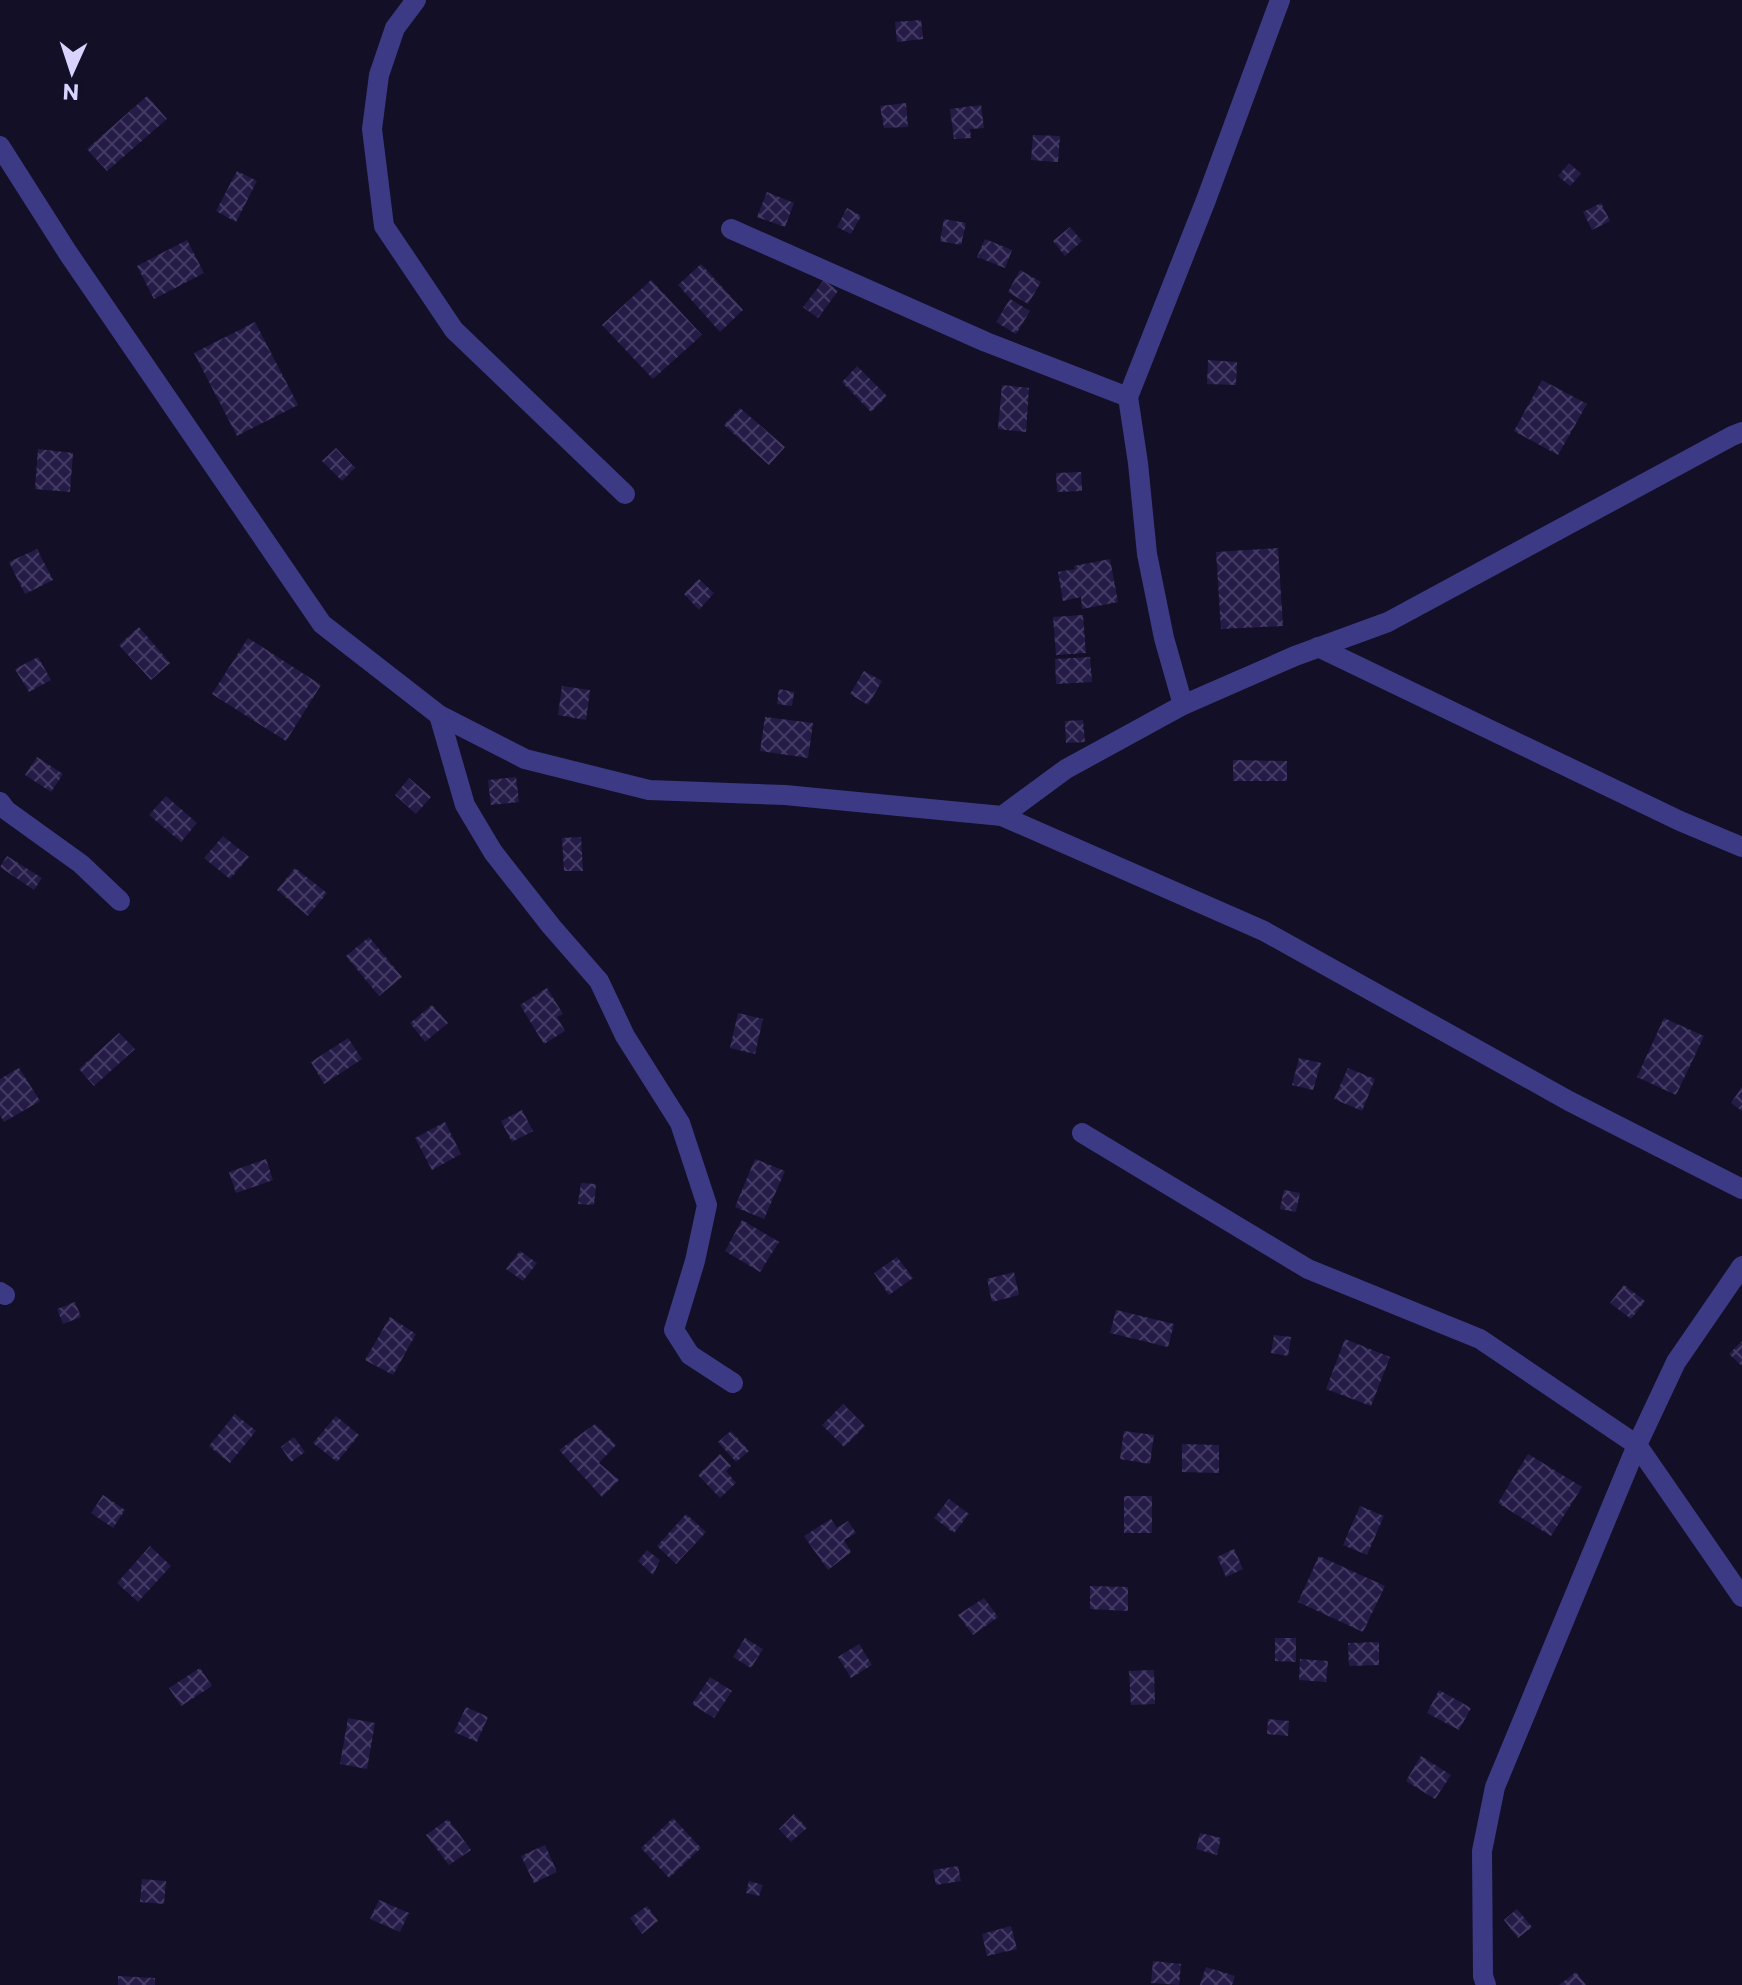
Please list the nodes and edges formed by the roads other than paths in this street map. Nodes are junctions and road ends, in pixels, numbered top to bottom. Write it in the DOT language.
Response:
graph roads {
  1 [pos="416,0"];
  2 [pos="1280,0"];
  3 [pos="0,146"];
  4 [pos="731,229"];
  5 [pos="1128,397"];
  6 [pos="1742,432"];
  7 [pos="625,494"];
  8 [pos="1318,647"];
  9 [pos="1183,705"];
  10 [pos="439,715"];
  11 [pos="0,802"];
  12 [pos="1002,816"];
  13 [pos="1742,847"];
  14 [pos="120,901"];
  15 [pos="1082,1133"];
  16 [pos="1742,1189"];
  17 [pos="1742,1266"];
  18 [pos="733,1383"];
  19 [pos="1637,1445"];
  20 [pos="1742,1597"];
  21 [pos="1486,1985"];
  1 -- 7 [label="street"];
  2 -- 5 [label="street"];
  3 -- 10 [label="street"];
  4 -- 5 [label="street"];
  5 -- 9 [label="street"];
  6 -- 8 [label="street"];
  8 -- 9 [label="street"];
  8 -- 13 [label="street"];
  9 -- 12 [label="street"];
  10 -- 12 [label="street"];
  10 -- 18 [label="street"];
  11 -- 14 [label="street"];
  12 -- 16 [label="street"];
  15 -- 19 [label="street"];
  17 -- 19 [label="street"];
  19 -- 20 [label="street"];
  19 -- 21 [label="street"];
}
